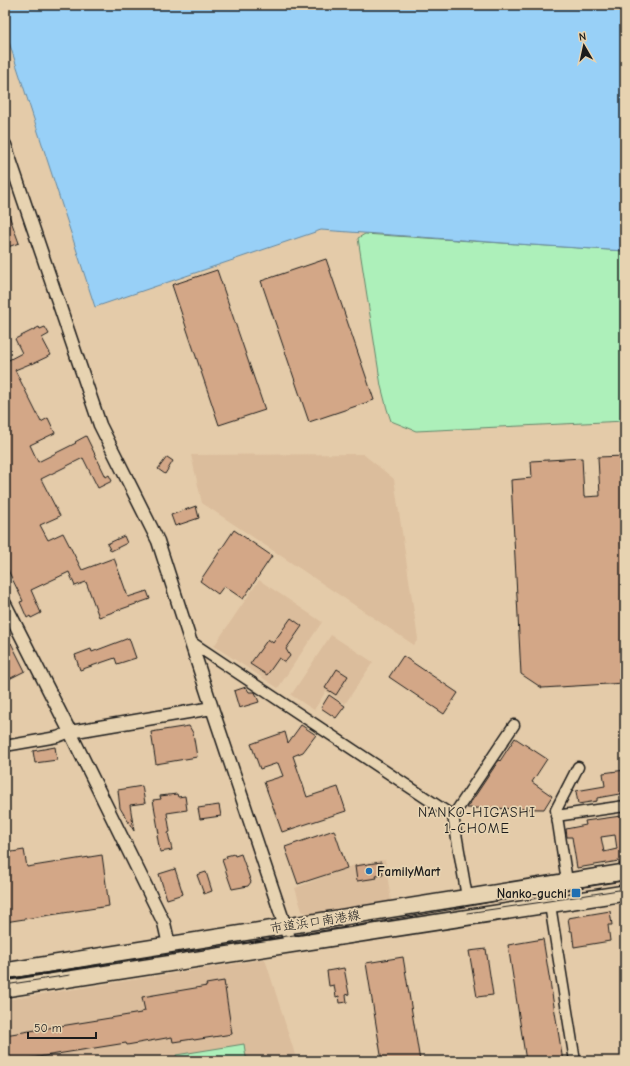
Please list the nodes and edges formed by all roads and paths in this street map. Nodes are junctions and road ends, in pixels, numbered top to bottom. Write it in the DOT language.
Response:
graph roads {
  1 [pos="5,144"];
  2 [pos="5,604"];
  3 [pos="192,642"];
  4 [pos="212,708"];
  5 [pos="514,725"];
  6 [pos="70,732"];
  7 [pos="5,746"];
  8 [pos="578,767"];
  9 [pos="625,806"];
  10 [pos="453,816"];
  11 [pos="556,816"];
  12 [pos="625,872"];
  13 [pos="567,881"];
  14 [pos="625,893"];
  15 [pos="467,897"];
  16 [pos="550,905"];
  17 [pos="286,926"];
  18 [pos="291,944"];
  19 [pos="169,945"];
  20 [pos="5,971"];
  21 [pos="5,989"];
  22 [pos="575,1061"];
  1 -- 3 [label="street"];
  2 -- 6 [label="street"];
  3 -- 4 [label="street"];
  3 -- 10 [label="street"];
  4 -- 6 [label="street"];
  4 -- 17 [label="street"];
  5 -- 10 [label="street"];
  6 -- 7 [label="street"];
  6 -- 19 [label="street"];
  8 -- 11 [label="street"];
  9 -- 11 [label="street"];
  10 -- 15 [label="street"];
  11 -- 13 [label="street"];
  12 -- 13 [label="main road, 市道浜口南港線"];
  13 -- 15 [label="main road, 市道浜口南港線"];
  14 -- 16 [label="main road, 市道浜口南港線"];
  15 -- 17 [label="main road, 市道浜口南港線"];
  16 -- 18 [label="main road, 市道浜口南港線"];
  16 -- 22 [label="street"];
  17 -- 18 [label="street"];
  17 -- 19 [label="main road, 市道浜口南港線"];
  18 -- 21 [label="main road, 市道浜口南港線"];
  19 -- 20 [label="main road, 市道浜口南港線"];
}
